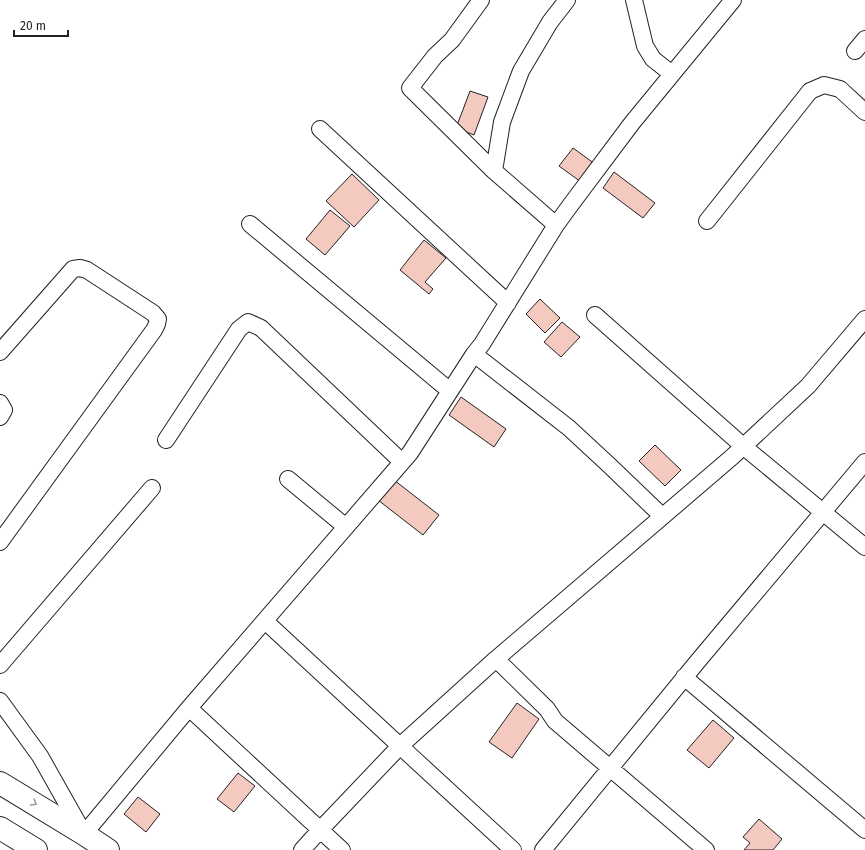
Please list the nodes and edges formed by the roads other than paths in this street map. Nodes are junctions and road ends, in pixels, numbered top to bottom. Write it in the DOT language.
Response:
graph roads {
  1 [pos="481,0"];
  2 [pos="567,0"];
  3 [pos="634,0"];
  4 [pos="733,0"];
  5 [pos="672,74"];
  6 [pos="865,112"];
  7 [pos="320,129"];
  8 [pos="494,171"];
  9 [pos="707,221"];
  10 [pos="250,224"];
  11 [pos="556,225"];
  12 [pos="508,302"];
  13 [pos="595,315"];
  14 [pos="865,319"];
  15 [pos="0,352"];
  16 [pos="474,354"];
  17 [pos="450,391"];
  18 [pos="0,403"];
  19 [pos="0,417"];
  20 [pos="166,440"];
  21 [pos="743,446"];
  22 [pos="402,462"];
  23 [pos="865,462"];
  24 [pos="288,479"];
  25 [pos="152,488"];
  26 [pos="822,512"];
  27 [pos="662,516"];
  28 [pos="346,527"];
  29 [pos="0,542"];
  30 [pos="865,547"];
  31 [pos="265,621"];
  32 [pos="496,659"];
  33 [pos="0,665"];
  34 [pos="684,677"];
  35 [pos="0,701"];
  36 [pos="189,708"];
  37 [pos="400,746"];
  38 [pos="610,769"];
  39 [pos="0,783"];
  40 [pos="0,828"];
  41 [pos="320,830"];
  42 [pos="865,830"];
  43 [pos="84,834"];
  44 [pos="36,850"];
  45 [pos="108,850"];
  46 [pos="302,850"];
  47 [pos="342,850"];
  48 [pos="513,850"];
  49 [pos="542,850"];
  50 [pos="706,850"];
  1 -- 8 [label="street"];
  2 -- 8 [label="street"];
  3 -- 5 [label="street"];
  4 -- 5 [label="street"];
  5 -- 11 [label="street"];
  6 -- 9 [label="street"];
  7 -- 12 [label="street"];
  8 -- 11 [label="street"];
  10 -- 17 [label="street"];
  11 -- 12 [label="street"];
  12 -- 16 [label="street"];
  13 -- 21 [label="street"];
  14 -- 21 [label="street"];
  15 -- 29 [label="street"];
  16 -- 17 [label="street"];
  16 -- 27 [label="street"];
  17 -- 22 [label="street"];
  18 -- 19 [label="street"];
  20 -- 22 [label="street"];
  21 -- 26 [label="street"];
  21 -- 27 [label="street"];
  22 -- 28 [label="street"];
  23 -- 26 [label="street"];
  24 -- 28 [label="street"];
  25 -- 33 [label="street"];
  26 -- 30 [label="street"];
  26 -- 34 [label="street"];
  27 -- 32 [label="street"];
  28 -- 31 [label="street"];
  31 -- 36 [label="street"];
  31 -- 37 [label="street"];
  32 -- 37 [label="street"];
  32 -- 38 [label="street"];
  34 -- 38 [label="street"];
  34 -- 42 [label="street"];
  35 -- 43 [label="street"];
  36 -- 41 [label="street"];
  36 -- 43 [label="street"];
  37 -- 41 [label="street"];
  37 -- 48 [label="street"];
  38 -- 49 [label="street"];
  38 -- 50 [label="street"];
  39 -- 43 [label="main road, one-way"];
  40 -- 44 [label="main road"];
  41 -- 46 [label="street"];
  41 -- 47 [label="street"];
  43 -- 45 [label="main road"];
}
